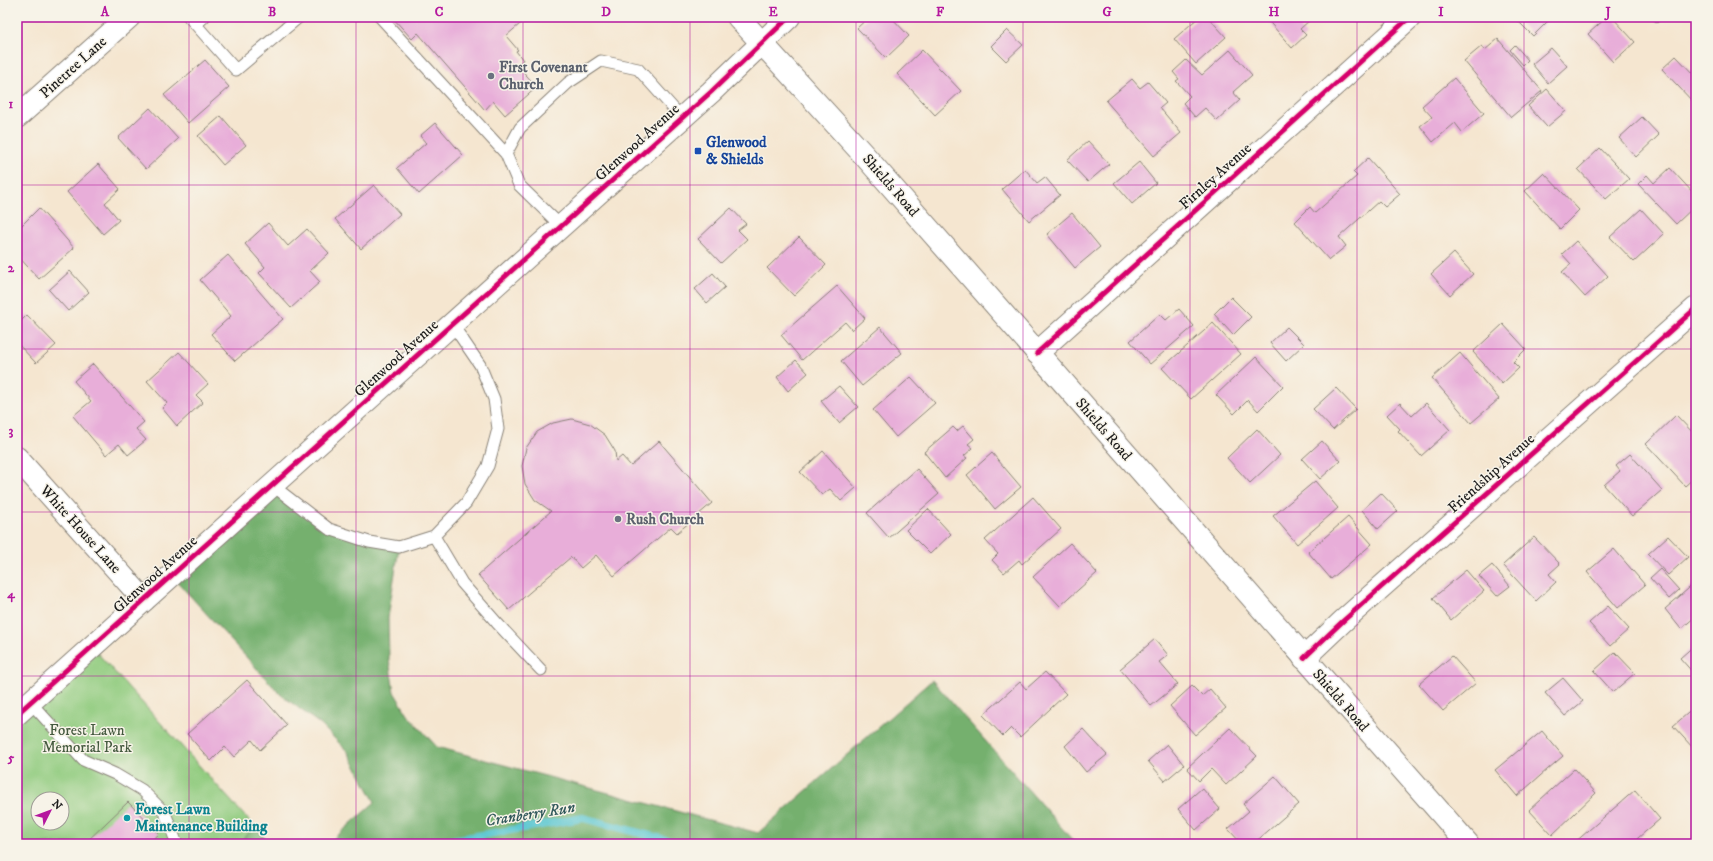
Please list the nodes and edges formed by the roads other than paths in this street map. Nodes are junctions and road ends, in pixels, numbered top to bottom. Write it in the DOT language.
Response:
graph roads {
  1 [pos="129,17"];
  2 [pos="299,17"];
  3 [pos="380,17"];
  4 [pos="738,17"];
  5 [pos="789,17"];
  6 [pos="1410,17"];
  7 [pos="196,19"];
  8 [pos="761,44"];
  9 [pos="17,117"];
  10 [pos="682,118"];
  11 [pos="506,154"];
  12 [pos="561,226"];
  13 [pos="1696,308"];
  14 [pos="452,324"];
  15 [pos="1037,353"];
  16 [pos="17,458"];
  17 [pos="272,485"];
  18 [pos="434,536"];
  19 [pos="144,600"];
  20 [pos="1304,658"];
  21 [pos="541,670"];
  22 [pos="24,708"];
  23 [pos="177,844"];
  24 [pos="1468,844"];
  1 -- 9 [label="street, Pinetree Lane"];
  2 -- 7 [label="lane"];
  3 -- 11 [label="lane"];
  4 -- 8 [label="street, Shields Road"];
  5 -- 8 [label="street, Glenwood Avenue"];
  6 -- 15 [label="street, Firnley Avenue"];
  8 -- 10 [label="street, Glenwood Avenue"];
  8 -- 15 [label="street, Shields Road"];
  10 -- 11 [label="lane"];
  10 -- 12 [label="street, Glenwood Avenue"];
  11 -- 12 [label="lane"];
  12 -- 14 [label="street, Glenwood Avenue"];
  13 -- 20 [label="street, Friendship Avenue"];
  14 -- 17 [label="street, Glenwood Avenue"];
  14 -- 18 [label="lane"];
  15 -- 20 [label="street, Shields Road"];
  16 -- 19 [label="street, White House Lane"];
  17 -- 18 [label="lane"];
  17 -- 19 [label="street, Glenwood Avenue"];
  18 -- 21 [label="lane"];
  19 -- 22 [label="street, Glenwood Avenue"];
  20 -- 24 [label="street, Shields Road"];
  22 -- 23 [label="lane"];
}
